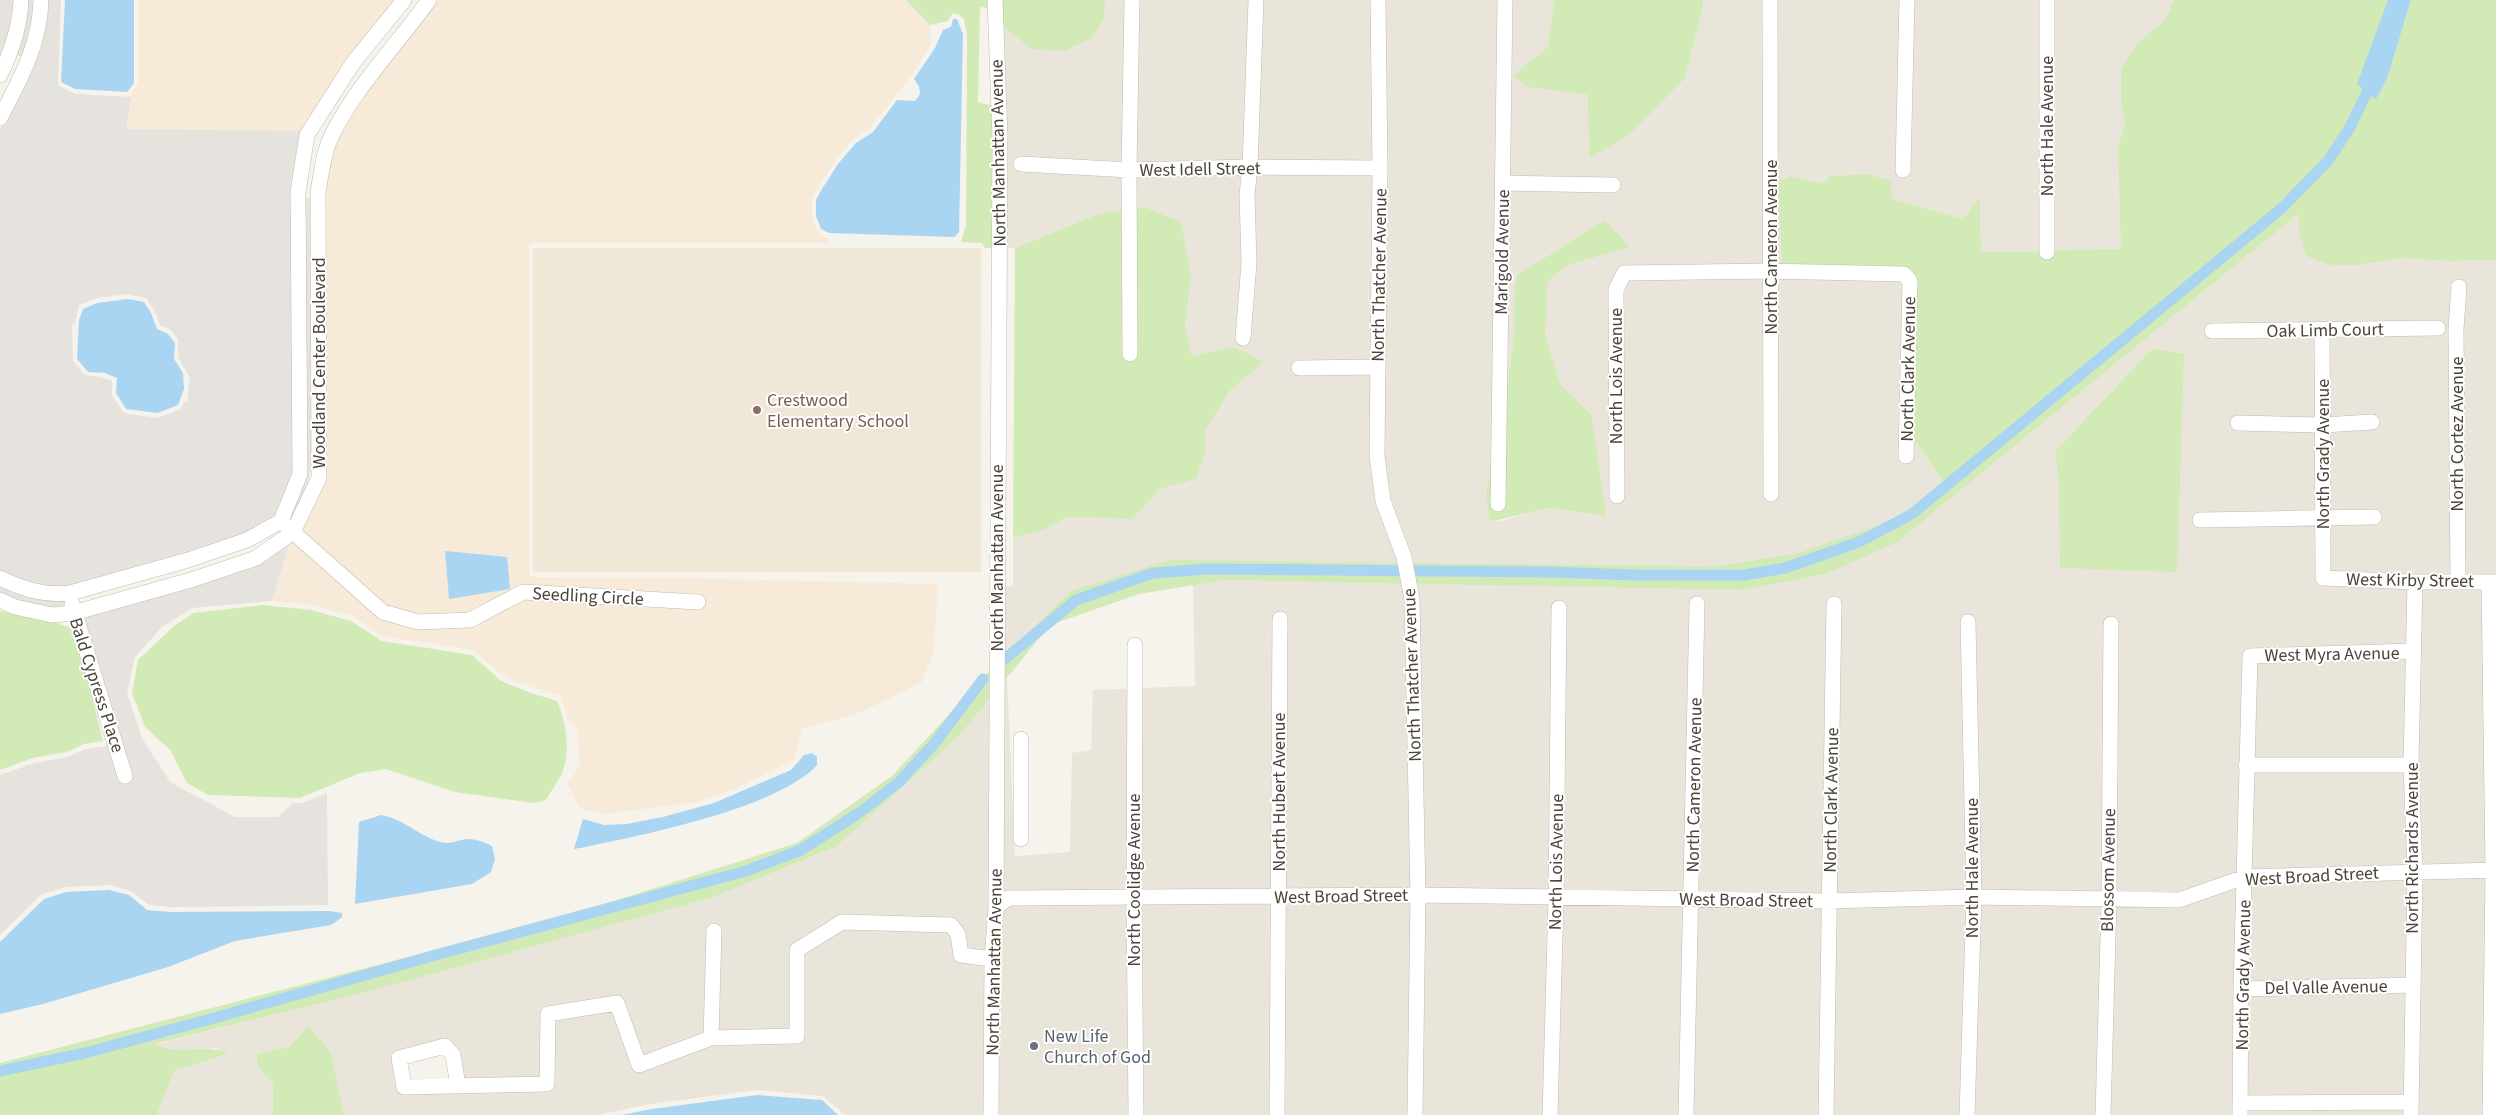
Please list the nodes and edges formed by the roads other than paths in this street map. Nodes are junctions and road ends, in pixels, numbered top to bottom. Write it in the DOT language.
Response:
graph roads {
  1 [pos="21,0"];
  2 [pos="41,0"];
  3 [pos="404,0"];
  4 [pos="429,0"];
  5 [pos="995,0"];
  6 [pos="1132,0"];
  7 [pos="1256,0"];
  8 [pos="1378,0"];
  9 [pos="1505,0"];
  10 [pos="1770,0"];
  11 [pos="1907,0"];
  12 [pos="2048,0"];
  13 [pos="391,16"];
  14 [pos="407,28"];
  15 [pos="8,60"];
  16 [pos="28,64"];
  17 [pos="0,74"];
  18 [pos="0,118"];
  19 [pos="1021,164"];
  20 [pos="1250,167"];
  21 [pos="1380,168"];
  22 [pos="1129,170"];
  23 [pos="1903,170"];
  24 [pos="1503,183"];
  25 [pos="1613,184"];
  26 [pos="298,192"];
  27 [pos="318,193"];
  28 [pos="2047,252"];
  29 [pos="1772,271"];
  30 [pos="2459,287"];
  31 [pos="2438,328"];
  32 [pos="2212,331"];
  33 [pos="2322,331"];
  34 [pos="1243,338"];
  35 [pos="1130,354"];
  36 [pos="1378,367"];
  37 [pos="1299,368"];
  38 [pos="2372,422"];
  39 [pos="2238,423"];
  40 [pos="2322,425"];
  41 [pos="1906,456"];
  42 [pos="1771,494"];
  43 [pos="1617,496"];
  44 [pos="1498,504"];
  45 [pos="2323,517"];
  46 [pos="2374,517"];
  47 [pos="2200,520"];
  48 [pos="280,521"];
  49 [pos="293,532"];
  50 [pos="0,578"];
  51 [pos="2323,578"];
  52 [pos="2415,582"];
  53 [pos="2458,582"];
  54 [pos="2493,582"];
  55 [pos="70,593"];
  56 [pos="0,600"];
  57 [pos="698,602"];
  58 [pos="1697,604"];
  59 [pos="1834,604"];
  60 [pos="1559,608"];
  61 [pos="73,613"];
  62 [pos="1280,619"];
  63 [pos="1968,622"];
  64 [pos="2111,624"];
  65 [pos="1135,645"];
  66 [pos="2413,652"];
  67 [pos="2250,656"];
  68 [pos="1021,739"];
  69 [pos="2246,765"];
  70 [pos="2411,765"];
  71 [pos="125,776"];
  72 [pos="996,789"];
  73 [pos="1021,789"];
  74 [pos="1021,839"];
  75 [pos="2495,870"];
  76 [pos="2415,871"];
  77 [pos="2245,877"];
  78 [pos="1418,895"];
  79 [pos="1279,897"];
  80 [pos="1974,897"];
  81 [pos="1134,898"];
  82 [pos="1556,898"];
  83 [pos="1692,900"];
  84 [pos="2109,900"];
  85 [pos="1830,901"];
  86 [pos="996,908"];
  87 [pos="714,931"];
  88 [pos="992,959"];
  89 [pos="2412,985"];
  90 [pos="2241,989"];
  91 [pos="711,1038"];
  92 [pos="458,1086"];
  93 [pos="2411,1108"];
  94 [pos="2240,1109"];
  95 [pos="991,1115"];
  96 [pos="1136,1115"];
  97 [pos="1277,1115"];
  98 [pos="1415,1115"];
  99 [pos="1550,1115"];
  100 [pos="1686,1115"];
  101 [pos="1826,1115"];
  102 [pos="1967,1115"];
  103 [pos="2103,1115"];
  104 [pos="2490,1115"];
  1 -- 15 [label="street"];
  2 -- 16 [label="street"];
  3 -- 13 [label="street, Woodland Center Boulevard"];
  4 -- 14 [label="street, Woodland Center Boulevard"];
  5 -- 72 [label="street, North Manhattan Avenue"];
  6 -- 22 [label="street"];
  7 -- 20 [label="street"];
  8 -- 21 [label="street, North Thatcher Avenue"];
  9 -- 24 [label="street, Marigold Avenue"];
  10 -- 29 [label="street, North Cameron Avenue"];
  11 -- 23 [label="street"];
  12 -- 28 [label="street, North Hale Avenue"];
  13 -- 14 [label="street"];
  13 -- 26 [label="street, Woodland Center Boulevard"];
  14 -- 27 [label="street, Woodland Center Boulevard"];
  15 -- 16 [label="street"];
  15 -- 17 [label="street"];
  16 -- 18 [label="street"];
  19 -- 22 [label="street, West Idell Street"];
  20 -- 21 [label="street, West Idell Street"];
  20 -- 22 [label="street, West Idell Street"];
  20 -- 34 [label="street"];
  21 -- 36 [label="street, North Thatcher Avenue"];
  22 -- 35 [label="street"];
  24 -- 25 [label="street"];
  24 -- 44 [label="street, Marigold Avenue"];
  26 -- 27 [label="street"];
  26 -- 48 [label="street, Woodland Center Boulevard"];
  27 -- 49 [label="street, Woodland Center Boulevard"];
  29 -- 41 [label="street, North Clark Avenue"];
  29 -- 42 [label="street, North Cameron Avenue"];
  29 -- 43 [label="street, North Lois Avenue"];
  30 -- 53 [label="street, North Cortez Avenue"];
  31 -- 33 [label="street, Oak Limb Court"];
  32 -- 33 [label="street, Oak Limb Court"];
  33 -- 40 [label="street, North Grady Avenue"];
  36 -- 37 [label="street"];
  36 -- 78 [label="street, North Thatcher Avenue"];
  38 -- 40 [label="street"];
  39 -- 40 [label="street"];
  40 -- 45 [label="street, North Grady Avenue"];
  45 -- 46 [label="street"];
  45 -- 47 [label="street"];
  45 -- 51 [label="street, North Grady Avenue"];
  48 -- 49 [label="street, Seedling Circle"];
  48 -- 55 [label="street"];
  49 -- 57 [label="street, Seedling Circle"];
  49 -- 61 [label="street, Woodland Center Boulevard"];
  50 -- 55 [label="street"];
  51 -- 52 [label="street, West Kirby Street"];
  52 -- 53 [label="street, West Kirby Street"];
  52 -- 66 [label="street, North Richards Avenue"];
  53 -- 54 [label="street, West Kirby Street"];
  54 -- 75 [label="street"];
  55 -- 61 [label="street, Bald Cypress Place"];
  56 -- 61 [label="street, Woodland Center Boulevard"];
  58 -- 83 [label="street, North Cameron Avenue"];
  59 -- 85 [label="street, North Clark Avenue"];
  60 -- 82 [label="street, North Lois Avenue"];
  61 -- 71 [label="street, Bald Cypress Place"];
  62 -- 79 [label="street, North Hubert Avenue"];
  63 -- 80 [label="street, North Hale Avenue"];
  64 -- 84 [label="street, Blossom Avenue"];
  65 -- 81 [label="street, North Coolidge Avenue"];
  66 -- 67 [label="street, West Myra Avenue"];
  66 -- 70 [label="street, North Richards Avenue"];
  67 -- 69 [label="street, North Grady Avenue"];
  68 -- 73 [label="street"];
  69 -- 70 [label="street"];
  69 -- 77 [label="street, North Grady Avenue"];
  70 -- 76 [label="street, North Richards Avenue"];
  72 -- 73 [label="street"];
  72 -- 86 [label="street, North Manhattan Avenue"];
  73 -- 74 [label="street"];
  75 -- 76 [label="street, West Broad Street"];
  75 -- 104 [label="street"];
  76 -- 77 [label="street, West Broad Street"];
  76 -- 89 [label="street, North Richards Avenue"];
  77 -- 84 [label="street, West Broad Street"];
  77 -- 90 [label="street, North Grady Avenue"];
  78 -- 79 [label="street, West Broad Street"];
  78 -- 82 [label="street, West Broad Street"];
  78 -- 98 [label="street, North Thatcher Avenue"];
  79 -- 81 [label="street, West Broad Street"];
  79 -- 97 [label="street, North Hubert Avenue"];
  80 -- 84 [label="street, West Broad Street"];
  80 -- 85 [label="street, West Broad Street"];
  80 -- 102 [label="street, North Hale Avenue"];
  81 -- 86 [label="street, West Broad Street"];
  81 -- 96 [label="street, North Coolidge Avenue"];
  82 -- 83 [label="street, West Broad Street"];
  82 -- 99 [label="street, North Lois Avenue"];
  83 -- 85 [label="street, West Broad Street"];
  83 -- 100 [label="street, North Cameron Avenue"];
  84 -- 103 [label="street, Blossom Avenue"];
  85 -- 101 [label="street, North Clark Avenue"];
  86 -- 88 [label="street, North Manhattan Avenue"];
  87 -- 91 [label="street"];
  88 -- 91 [label="street"];
  88 -- 95 [label="street, North Manhattan Avenue"];
  89 -- 90 [label="street, Del Valle Avenue"];
  89 -- 93 [label="street, North Richards Avenue"];
  90 -- 94 [label="street, North Grady Avenue"];
  91 -- 92 [label="street"];
  93 -- 94 [label="street"];
}
